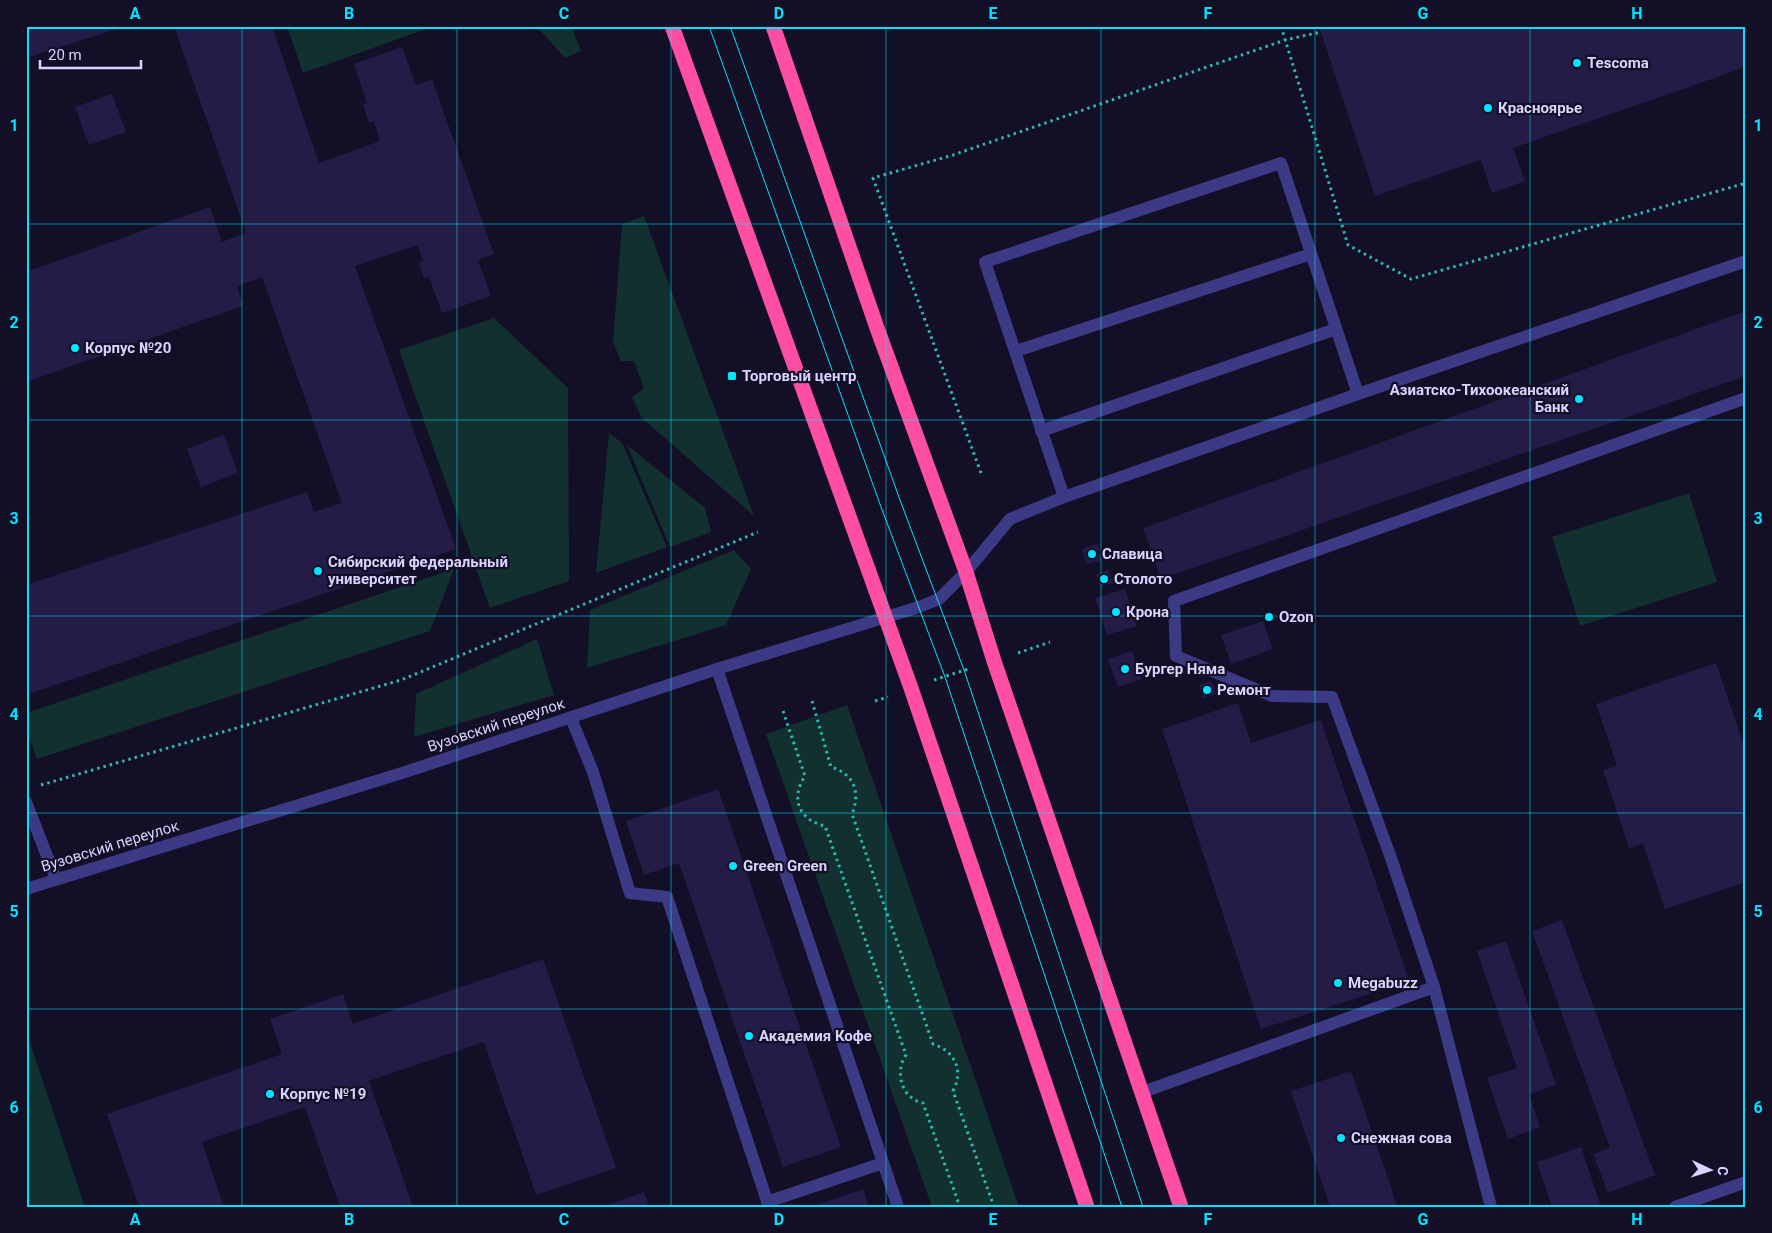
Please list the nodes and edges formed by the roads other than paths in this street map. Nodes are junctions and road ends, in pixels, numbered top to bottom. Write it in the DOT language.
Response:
graph roads {
  1 [pos="672,26"];
  2 [pos="773,26"];
  3 [pos="1311,254"];
  4 [pos="1746,261"];
  5 [pos="1336,329"];
  6 [pos="1016,352"];
  7 [pos="1358,394"];
  8 [pos="1746,398"];
  9 [pos="1042,431"];
  10 [pos="1064,497"];
  11 [pos="966,572"];
  12 [pos="885,618"];
  13 [pos="717,669"];
  14 [pos="571,718"];
  15 [pos="26,802"];
  16 [pos="56,879"];
  17 [pos="26,889"];
  18 [pos="1434,988"];
  19 [pos="1143,1092"];
  20 [pos="883,1163"];
  21 [pos="1746,1182"];
  22 [pos="768,1204"];
  23 [pos="898,1207"];
  24 [pos="1087,1207"];
  25 [pos="1181,1207"];
  26 [pos="1491,1207"];
  27 [pos="1674,1207"];
  1 -- 12 [label="highway"];
  2 -- 11 [label="highway"];
  3 -- 5 [label="street"];
  3 -- 6 [label="street"];
  3 -- 6 [label="street"];
  4 -- 7 [label="street, Вузовский переулок"];
  5 -- 7 [label="street"];
  5 -- 9 [label="street"];
  6 -- 9 [label="street"];
  7 -- 10 [label="street, Вузовский переулок"];
  8 -- 18 [label="street"];
  9 -- 10 [label="street"];
  10 -- 11 [label="street, Вузовский переулок"];
  11 -- 12 [label="street, Вузовский переулок"];
  11 -- 19 [label="highway"];
  12 -- 13 [label="street, Вузовский переулок"];
  12 -- 24 [label="highway"];
  13 -- 14 [label="street, Вузовский переулок"];
  13 -- 20 [label="street"];
  14 -- 16 [label="street, Вузовский переулок"];
  14 -- 22 [label="street"];
  15 -- 16 [label="street"];
  16 -- 17 [label="street, Вузовский переулок"];
  18 -- 19 [label="street"];
  18 -- 26 [label="street"];
  19 -- 25 [label="highway"];
  20 -- 22 [label="street"];
  20 -- 23 [label="street"];
  21 -- 27 [label="street"];
}
